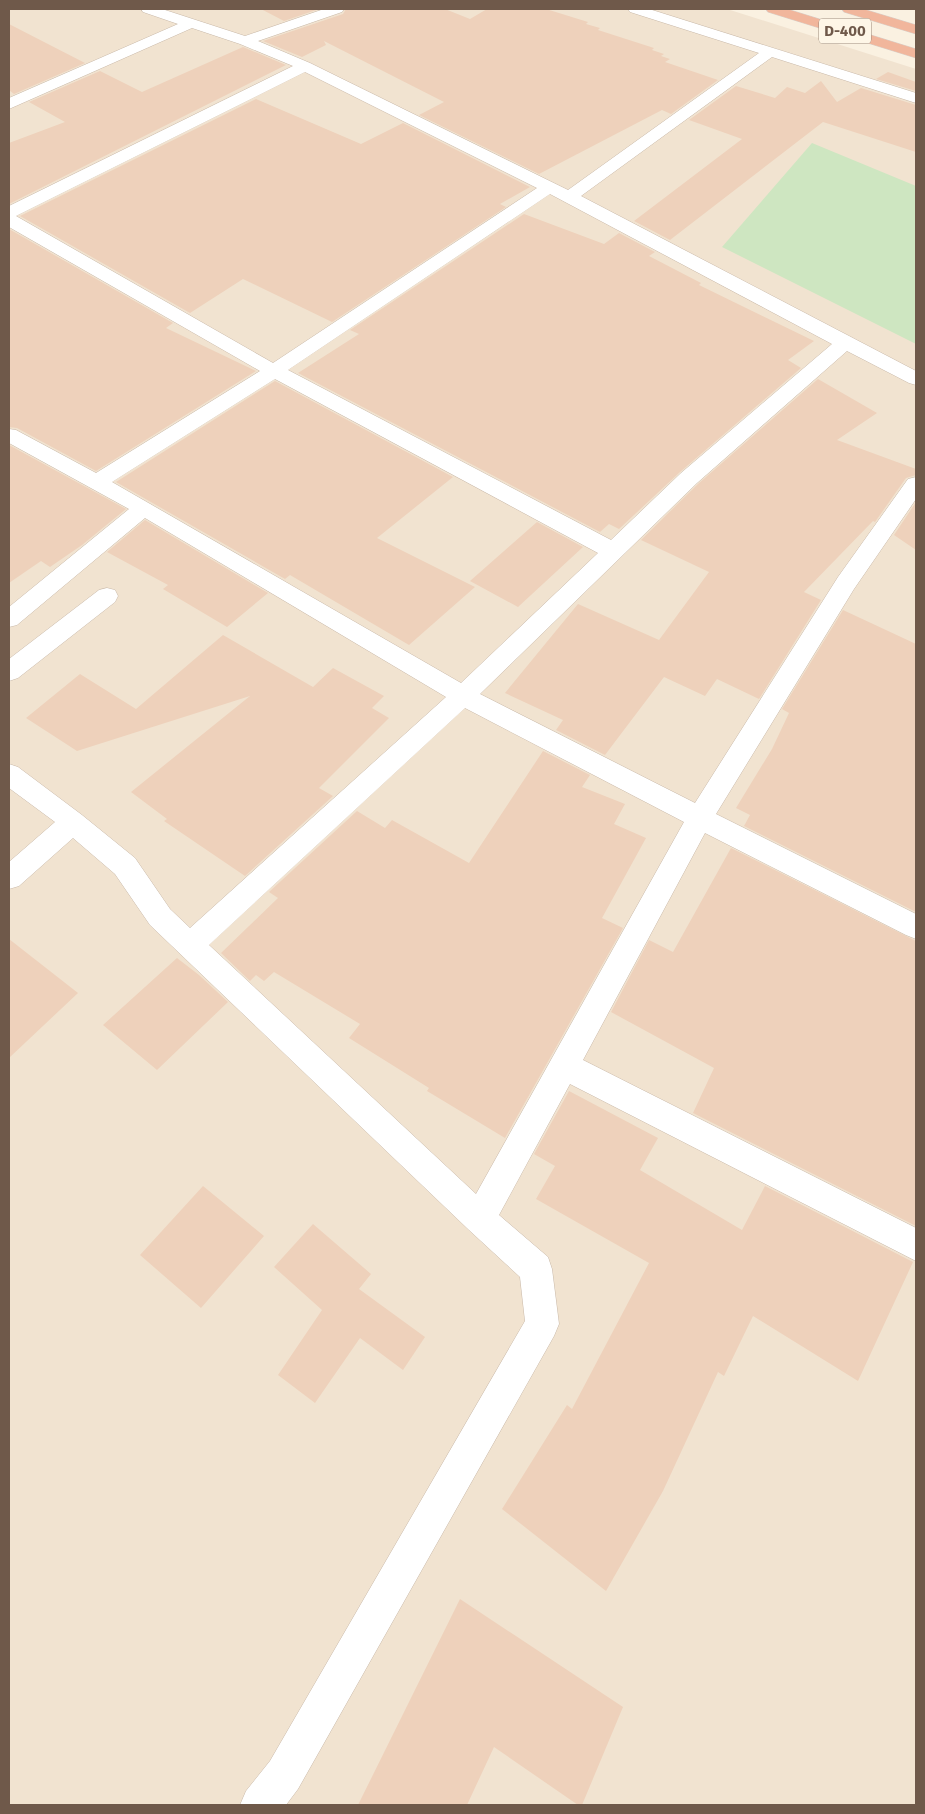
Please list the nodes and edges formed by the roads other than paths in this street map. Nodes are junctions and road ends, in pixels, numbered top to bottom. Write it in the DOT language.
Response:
graph roads {
  1 [pos="148,9"];
  2 [pos="337,9"];
  3 [pos="635,9"];
  4 [pos="773,9"];
  5 [pos="849,9"];
  6 [pos="191,23"];
  7 [pos="916,30"];
  8 [pos="245,41"];
  9 [pos="770,52"];
  10 [pos="916,54"];
  11 [pos="305,66"];
  12 [pos="916,98"];
  13 [pos="9,104"];
  14 [pos="550,188"];
  15 [pos="569,197"];
  16 [pos="9,212"];
  17 [pos="9,220"];
  18 [pos="845,343"];
  19 [pos="274,371"];
  20 [pos="916,379"];
  21 [pos="9,435"];
  22 [pos="97,482"];
  23 [pos="916,484"];
  24 [pos="144,508"];
  25 [pos="613,551"];
  26 [pos="107,596"];
  27 [pos="9,619"];
  28 [pos="9,672"];
  29 [pos="463,696"];
  30 [pos="9,774"];
  31 [pos="700,818"];
  32 [pos="73,822"];
  33 [pos="9,878"];
  34 [pos="916,927"];
  35 [pos="190,945"];
  36 [pos="564,1066"];
  37 [pos="480,1219"];
  38 [pos="916,1246"];
  39 [pos="260,1805"];
  1 -- 6 [label="street"];
  2 -- 8 [label="street"];
  3 -- 9 [label="street"];
  4 -- 10 [label="highway, D-400"];
  5 -- 7 [label="highway, D-400"];
  6 -- 8 [label="street"];
  6 -- 13 [label="street"];
  8 -- 11 [label="street"];
  9 -- 12 [label="street"];
  9 -- 15 [label="street"];
  11 -- 14 [label="street"];
  11 -- 16 [label="street"];
  14 -- 15 [label="street"];
  14 -- 19 [label="street"];
  15 -- 18 [label="street"];
  17 -- 19 [label="street"];
  18 -- 20 [label="street"];
  18 -- 25 [label="street"];
  19 -- 22 [label="street"];
  19 -- 25 [label="street"];
  21 -- 22 [label="street"];
  22 -- 24 [label="street"];
  23 -- 31 [label="street"];
  24 -- 27 [label="street"];
  24 -- 29 [label="street"];
  25 -- 29 [label="street"];
  26 -- 28 [label="street"];
  29 -- 31 [label="street"];
  29 -- 35 [label="street"];
  30 -- 32 [label="street"];
  31 -- 34 [label="street"];
  31 -- 36 [label="street"];
  32 -- 33 [label="street"];
  32 -- 35 [label="street"];
  35 -- 37 [label="street"];
  36 -- 37 [label="street"];
  36 -- 38 [label="street"];
  37 -- 39 [label="street"];
}
